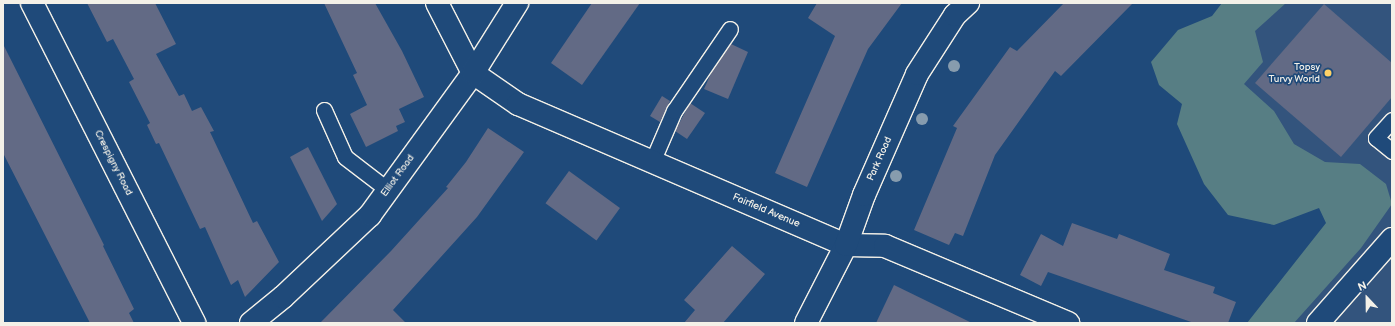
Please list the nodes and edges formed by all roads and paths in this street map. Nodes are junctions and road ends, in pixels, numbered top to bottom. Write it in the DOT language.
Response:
graph roads {
  1 [pos="32,3"];
  2 [pos="437,3"];
  3 [pos="517,3"];
  4 [pos="968,3"];
  5 [pos="730,29"];
  6 [pos="473,73"];
  7 [pos="324,110"];
  8 [pos="1392,120"];
  9 [pos="1392,151"];
  10 [pos="652,162"];
  11 [pos="388,190"];
  12 [pos="1392,239"];
  13 [pos="846,245"];
  14 [pos="194,323"];
  15 [pos="251,323"];
  16 [pos="806,323"];
  17 [pos="1068,323"];
  18 [pos="1318,323"];
  1 -- 14 [label="street, Crespigny Road"];
  2 -- 6 [label="street"];
  3 -- 6 [label="street, Elliot Road"];
  4 -- 13 [label="street, Park Road"];
  5 -- 10 [label="lane"];
  6 -- 10 [label="street, Fairfield Avenue"];
  6 -- 11 [label="street, Elliot Road"];
  7 -- 11 [label="lane"];
  8 -- 9 [label="lane"];
  10 -- 13 [label="street, Fairfield Avenue"];
  11 -- 15 [label="street, Elliot Road"];
  12 -- 18 [label="street"];
  13 -- 16 [label="street, Park Road"];
  13 -- 17 [label="street, Fairfield Avenue"];
}
